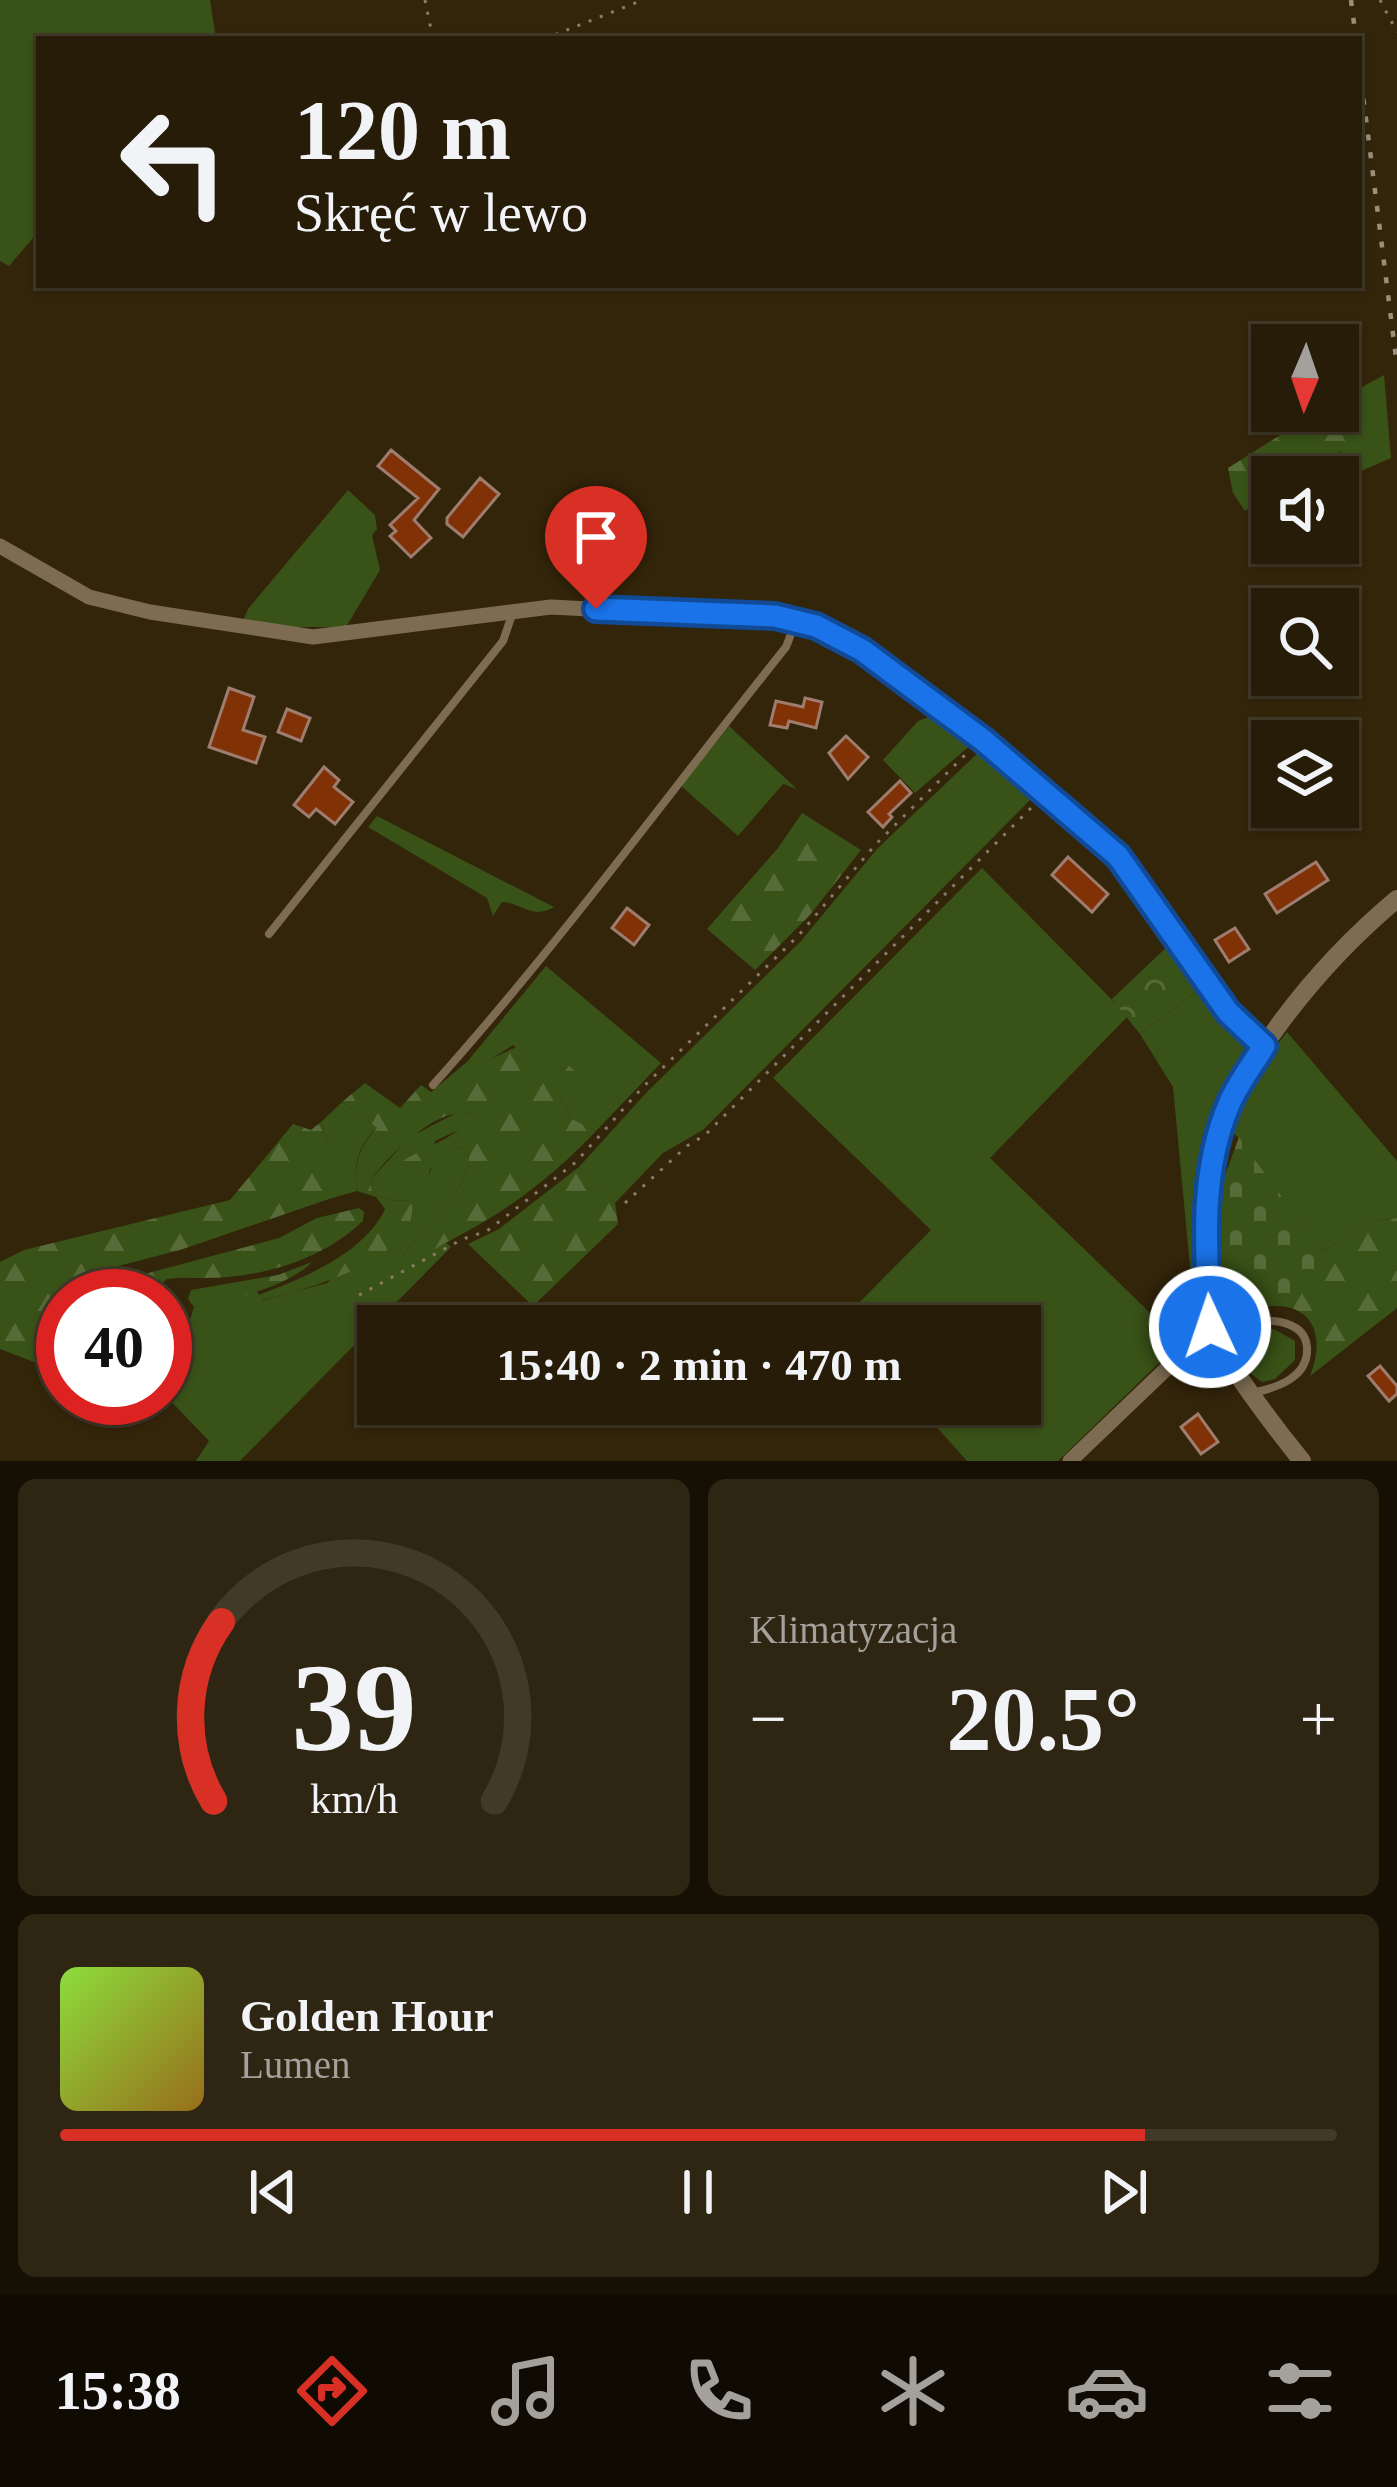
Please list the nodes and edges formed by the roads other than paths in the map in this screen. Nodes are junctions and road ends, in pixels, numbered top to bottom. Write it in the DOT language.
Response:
graph roads {
  1 [pos="0,546"];
  2 [pos="513,611"];
  3 [pos="797,620"];
  4 [pos="1397,899"];
  5 [pos="269,934"];
  6 [pos="1264,1046"];
  7 [pos="433,1085"];
  8 [pos="1210,1327"];
  9 [pos="1251,1393"];
  10 [pos="1070,1461"];
  11 [pos="1302,1461"];
  1 -- 2 [label="street"];
  2 -- 3 [label="street"];
  2 -- 5 [label="lane"];
  3 -- 6 [label="street"];
  3 -- 7 [label="lane"];
  4 -- 6 [label="street"];
  6 -- 8 [label="street"];
  8 -- 9 [label="street"];
  8 -- 9 [label="lane"];
  8 -- 10 [label="street"];
  9 -- 11 [label="street"];
}
